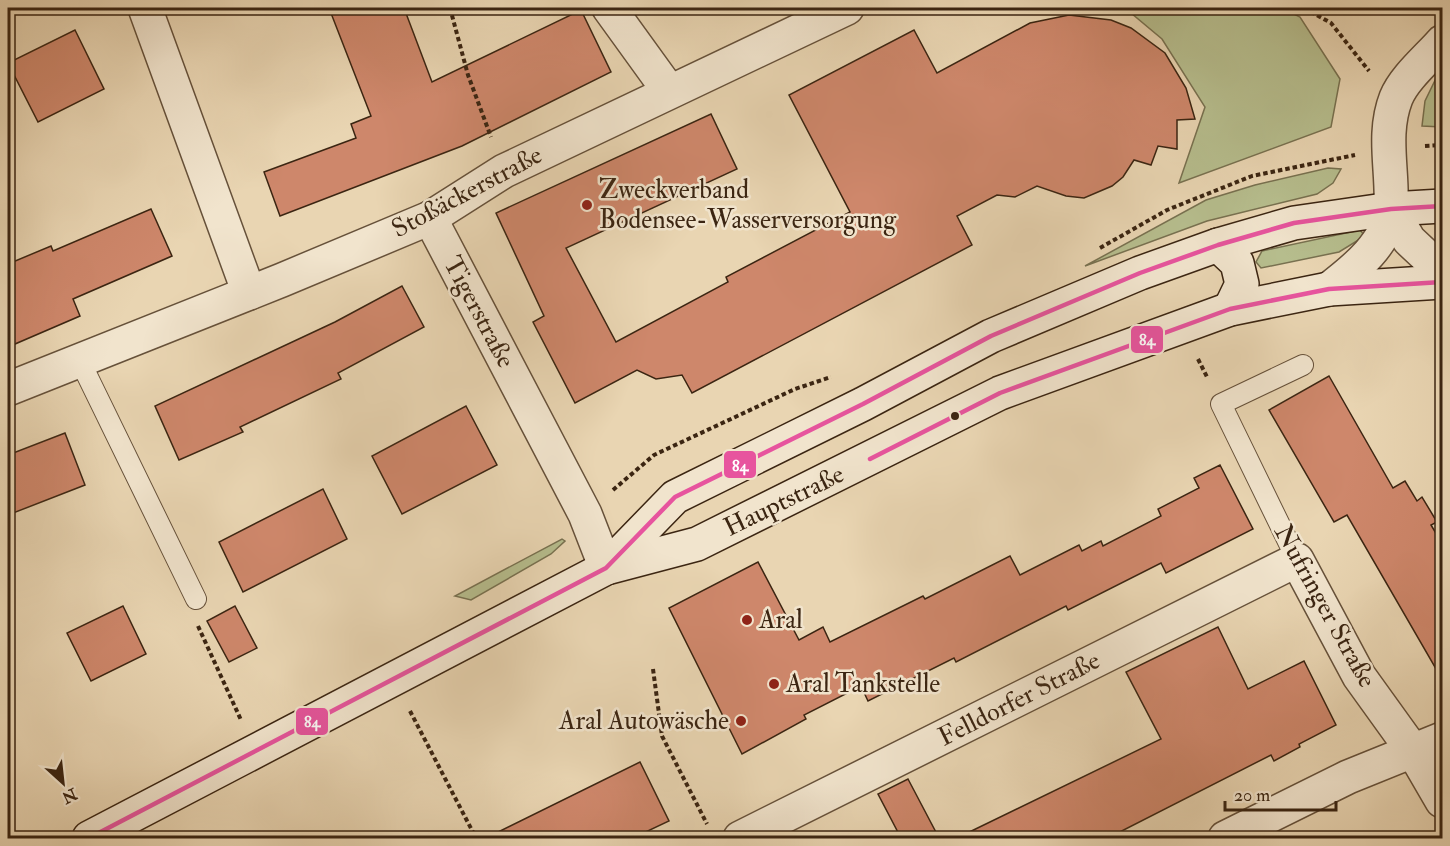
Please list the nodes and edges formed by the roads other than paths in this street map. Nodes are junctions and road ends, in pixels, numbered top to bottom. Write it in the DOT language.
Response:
graph roads {
  1 [pos="145,8"];
  2 [pos="609,8"];
  3 [pos="847,8"];
  4 [pos="1443,42"];
  5 [pos="669,91"];
  6 [pos="1443,206"];
  7 [pos="1391,209"];
  8 [pos="430,218"];
  9 [pos="1218,245"];
  10 [pos="1443,271"];
  11 [pos="1443,282"];
  12 [pos="1329,289"];
  13 [pos="249,293"];
  14 [pos="1230,309"];
  15 [pos="80,361"];
  16 [pos="1303,365"];
  17 [pos="8,389"];
  18 [pos="1297,560"];
  19 [pos="606,568"];
  20 [pos="196,599"];
  21 [pos="1428,745"];
  22 [pos="1443,801"];
  23 [pos="89,838"];
  24 [pos="740,838"];
  25 [pos="1225,838"];
  1 -- 13 [label="street"];
  2 -- 5 [label="street"];
  3 -- 5 [label="street, Stoßäckerstraße"];
  4 -- 7 [label="street, Hauptstraße"];
  5 -- 8 [label="street, Stoßäckerstraße"];
  6 -- 7 [label="street, Hauptstraße"];
  7 -- 9 [label="street, Hauptstraße"];
  7 -- 10 [label="street, Hauptstraße"];
  7 -- 12 [label="street, Hauptstraße"];
  8 -- 13 [label="street, Stoßäckerstraße"];
  8 -- 19 [label="street, Tigerstraße"];
  9 -- 14 [label="street"];
  9 -- 19 [label="street, Hauptstraße"];
  11 -- 12 [label="street, Hauptstraße"];
  12 -- 14 [label="street, Hauptstraße"];
  13 -- 15 [label="street, Stoßäckerstraße"];
  14 -- 19 [label="street, Hauptstraße"];
  15 -- 17 [label="street, Stoßäckerstraße"];
  15 -- 20 [label="lane"];
  16 -- 18 [label="lane, Nufringer Straße"];
  18 -- 21 [label="street, Nufringer Straße"];
  18 -- 24 [label="street, Felldorfer Straße"];
  19 -- 23 [label="street, Hauptstraße"];
  21 -- 22 [label="street, Nufringer Straße"];
  21 -- 25 [label="street"];
}
